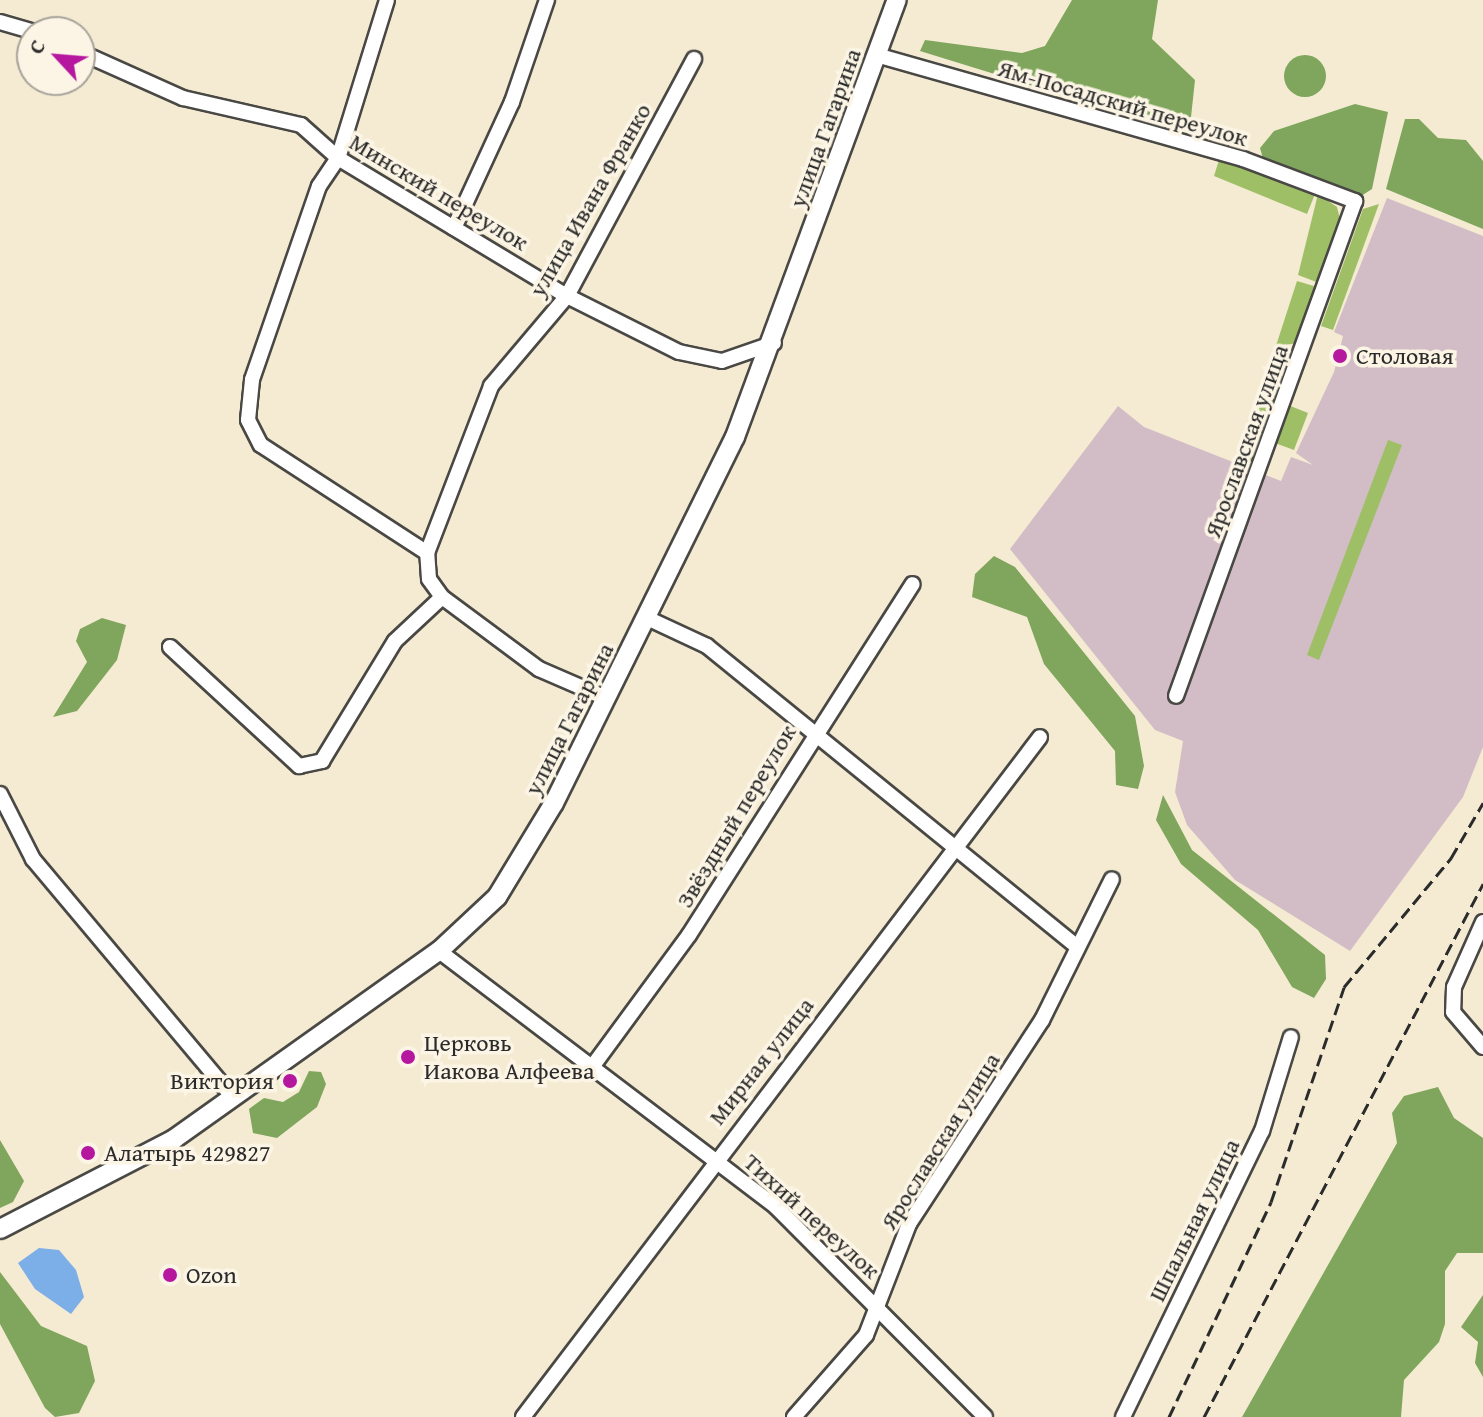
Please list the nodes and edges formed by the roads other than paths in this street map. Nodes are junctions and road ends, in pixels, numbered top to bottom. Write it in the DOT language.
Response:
graph roads {
  1 [pos="387,0"];
  2 [pos="547,0"];
  3 [pos="897,0"];
  4 [pos="876,55"];
  5 [pos="96,59"];
  6 [pos="694,59"];
  7 [pos="338,158"];
  8 [pos="1355,201"];
  9 [pos="454,228"];
  10 [pos="567,296"];
  11 [pos="774,343"];
  12 [pos="427,553"];
  13 [pos="913,584"];
  14 [pos="442,597"];
  15 [pos="647,618"];
  16 [pos="170,647"];
  17 [pos="1176,696"];
  18 [pos="606,698"];
  19 [pos="813,731"];
  20 [pos="1040,737"];
  21 [pos="0,794"];
  22 [pos="956,847"];
  23 [pos="1112,879"];
  24 [pos="1483,922"];
  25 [pos="1076,946"];
  26 [pos="439,951"];
  27 [pos="1291,1037"];
  28 [pos="1483,1047"];
  29 [pos="592,1067"];
  30 [pos="232,1096"];
  31 [pos="713,1158"];
  32 [pos="0,1229"];
  33 [pos="877,1303"];
  34 [pos="523,1417"];
  35 [pos="794,1417"];
  36 [pos="985,1417"];
  37 [pos="1123,1417"];
  1 -- 7 [label="street"];
  2 -- 9 [label="street"];
  3 -- 4 [label="main road, улица Гагарина"];
  4 -- 8 [label="street, Ям-Посадский переулок"];
  4 -- 11 [label="main road, улица Гагарина"];
  5 -- 7 [label="street, Минский переулок"];
  6 -- 10 [label="street, улица Ивана Франко"];
  7 -- 9 [label="street, Минский переулок"];
  7 -- 12 [label="street"];
  8 -- 17 [label="street, Ярославская улица"];
  9 -- 10 [label="street, Минский переулок"];
  10 -- 11 [label="street, Минский переулок"];
  10 -- 12 [label="street, улица Ивана Франко"];
  11 -- 15 [label="main road, улица Гагарина"];
  12 -- 14 [label="street"];
  13 -- 19 [label="street, Звёздный переулок"];
  14 -- 16 [label="street"];
  14 -- 18 [label="street"];
  15 -- 18 [label="main road, улица Гагарина"];
  15 -- 19 [label="street"];
  18 -- 26 [label="main road, улица Гагарина"];
  19 -- 22 [label="street"];
  19 -- 29 [label="street, Звёздный переулок"];
  20 -- 22 [label="street, Мирная улица"];
  21 -- 30 [label="street"];
  22 -- 25 [label="street"];
  22 -- 31 [label="street, Мирная улица"];
  23 -- 25 [label="street, Ярославская улица"];
  24 -- 28 [label="street"];
  25 -- 33 [label="street, Ярославская улица"];
  26 -- 29 [label="street, Тихий переулок"];
  26 -- 30 [label="main road, улица Гагарина"];
  27 -- 37 [label="street, Шпальная улица"];
  29 -- 31 [label="street, Тихий переулок"];
  30 -- 32 [label="main road, улица Гагарина"];
  31 -- 33 [label="street, Тихий переулок"];
  31 -- 34 [label="street, Мирная улица"];
  33 -- 35 [label="street, Ярославская улица"];
  33 -- 36 [label="street, Тихий переулок"];
}
